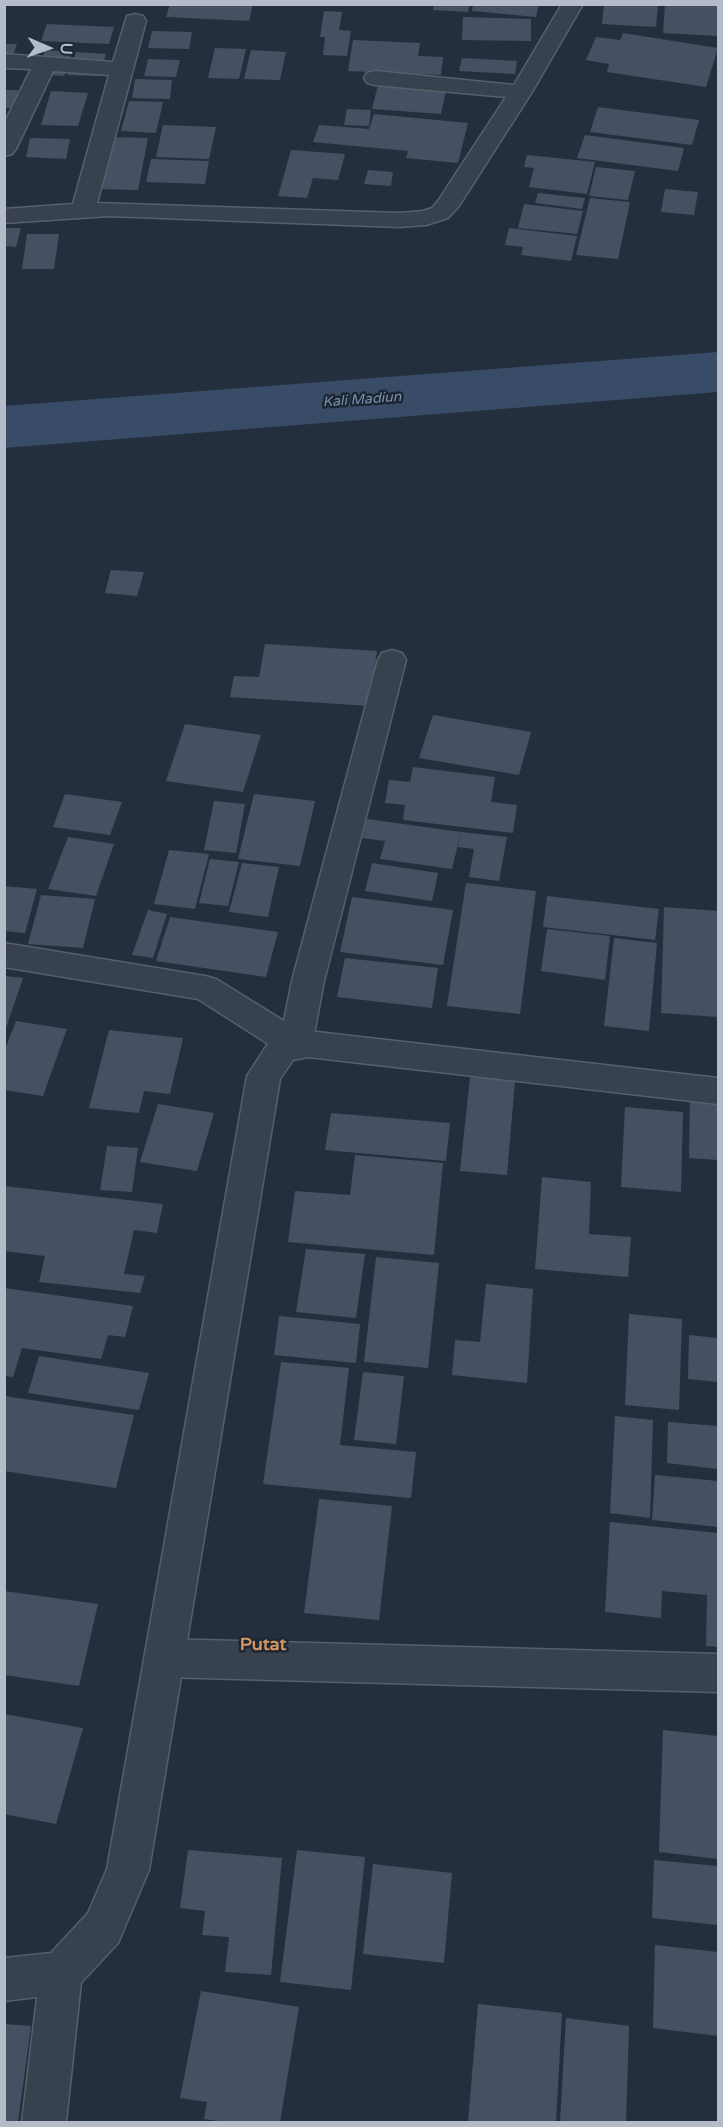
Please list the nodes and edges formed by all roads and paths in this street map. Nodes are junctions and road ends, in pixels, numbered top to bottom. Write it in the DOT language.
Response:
graph roads {
  1 [pos="573,4"];
  2 [pos="135,21"];
  3 [pos="4,62"];
  4 [pos="45,64"];
  5 [pos="122,69"];
  6 [pos="375,78"];
  7 [pos="520,92"];
  8 [pos="4,149"];
  9 [pos="83,211"];
  10 [pos="4,216"];
  11 [pos="392,660"];
  12 [pos="4,955"];
  13 [pos="296,1045"];
  14 [pos="718,1091"];
  15 [pos="164,1658"];
  16 [pos="718,1673"];
  17 [pos="61,1973"];
  18 [pos="4,1980"];
  19 [pos="44,2122"];
  1 -- 7 [label="street"];
  2 -- 5 [label="street"];
  3 -- 4 [label="street"];
  4 -- 5 [label="street"];
  4 -- 8 [label="street"];
  5 -- 9 [label="street"];
  6 -- 7 [label="street"];
  7 -- 9 [label="street"];
  9 -- 10 [label="street"];
  11 -- 13 [label="street"];
  12 -- 13 [label="street"];
  13 -- 14 [label="street"];
  13 -- 15 [label="street"];
  15 -- 16 [label="street"];
  15 -- 17 [label="street"];
  17 -- 18 [label="street"];
  17 -- 19 [label="street"];
}
